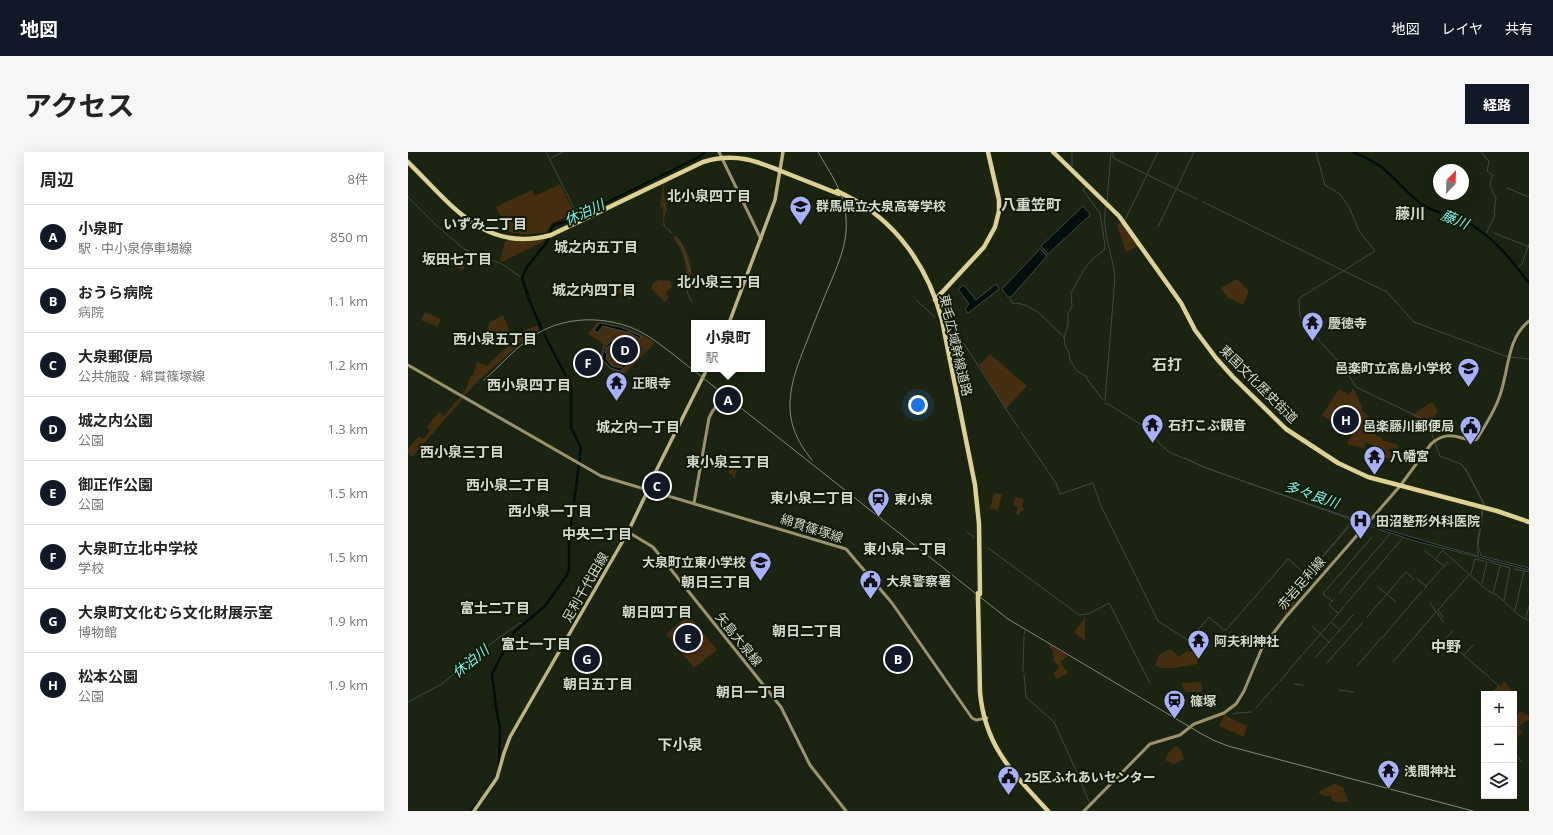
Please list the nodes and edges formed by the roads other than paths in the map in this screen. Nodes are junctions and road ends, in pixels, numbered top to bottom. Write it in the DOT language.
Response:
graph roads {
  1 [pos="782,152"];
  2 [pos="987,152"];
  3 [pos="1053,152"];
  4 [pos="720,154"];
  5 [pos="408,160"];
  6 [pos="780,169"];
  7 [pos="761,239"];
  8 [pos="935,299"];
  9 [pos="730,320"];
  10 [pos="1529,322"];
  11 [pos="408,365"];
  12 [pos="705,372"];
  13 [pos="720,401"];
  14 [pos="1400,486"];
  15 [pos="648,490"];
  16 [pos="694,503"];
  17 [pos="1529,522"];
  18 [pos="628,532"];
  19 [pos="986,718"];
  20 [pos="474,811"];
  21 [pos="846,811"];
  22 [pos="1050,811"];
  23 [pos="1084,811"];
  1 -- 6 [label="main road"];
  2 -- 8 [label="highway"];
  3 -- 14 [label="highway, 東国文化歴史街道"];
  4 -- 5 [label="highway, 東毛広域幹線道路"];
  4 -- 6 [label="highway, 東毛広域幹線道路"];
  4 -- 7 [label="main road"];
  6 -- 7 [label="main road"];
  6 -- 8 [label="highway, 東毛広域幹線道路, bridge"];
  7 -- 9 [label="main road"];
  8 -- 19 [label="highway, 東毛広域幹線道路"];
  10 -- 14 [label="main road, 赤岩足利線"];
  11 -- 15 [label="main road, 綿貫篠塚線"];
  12 -- 15 [label="main road, 足利千代田線"];
  13 -- 16 [label="main road"];
  14 -- 17 [label="highway, 東国文化歴史街道"];
  14 -- 23 [label="main road, 赤岩足利線"];
  15 -- 16 [label="main road, 綿貫篠塚線"];
  15 -- 18 [label="main road, 足利千代田線"];
  16 -- 19 [label="main road, 綿貫篠塚線"];
  18 -- 20 [label="main road, 足利千代田線"];
  18 -- 21 [label="main road, 矢島大泉線"];
  19 -- 22 [label="highway, 東毛広域幹線道路"];
}
